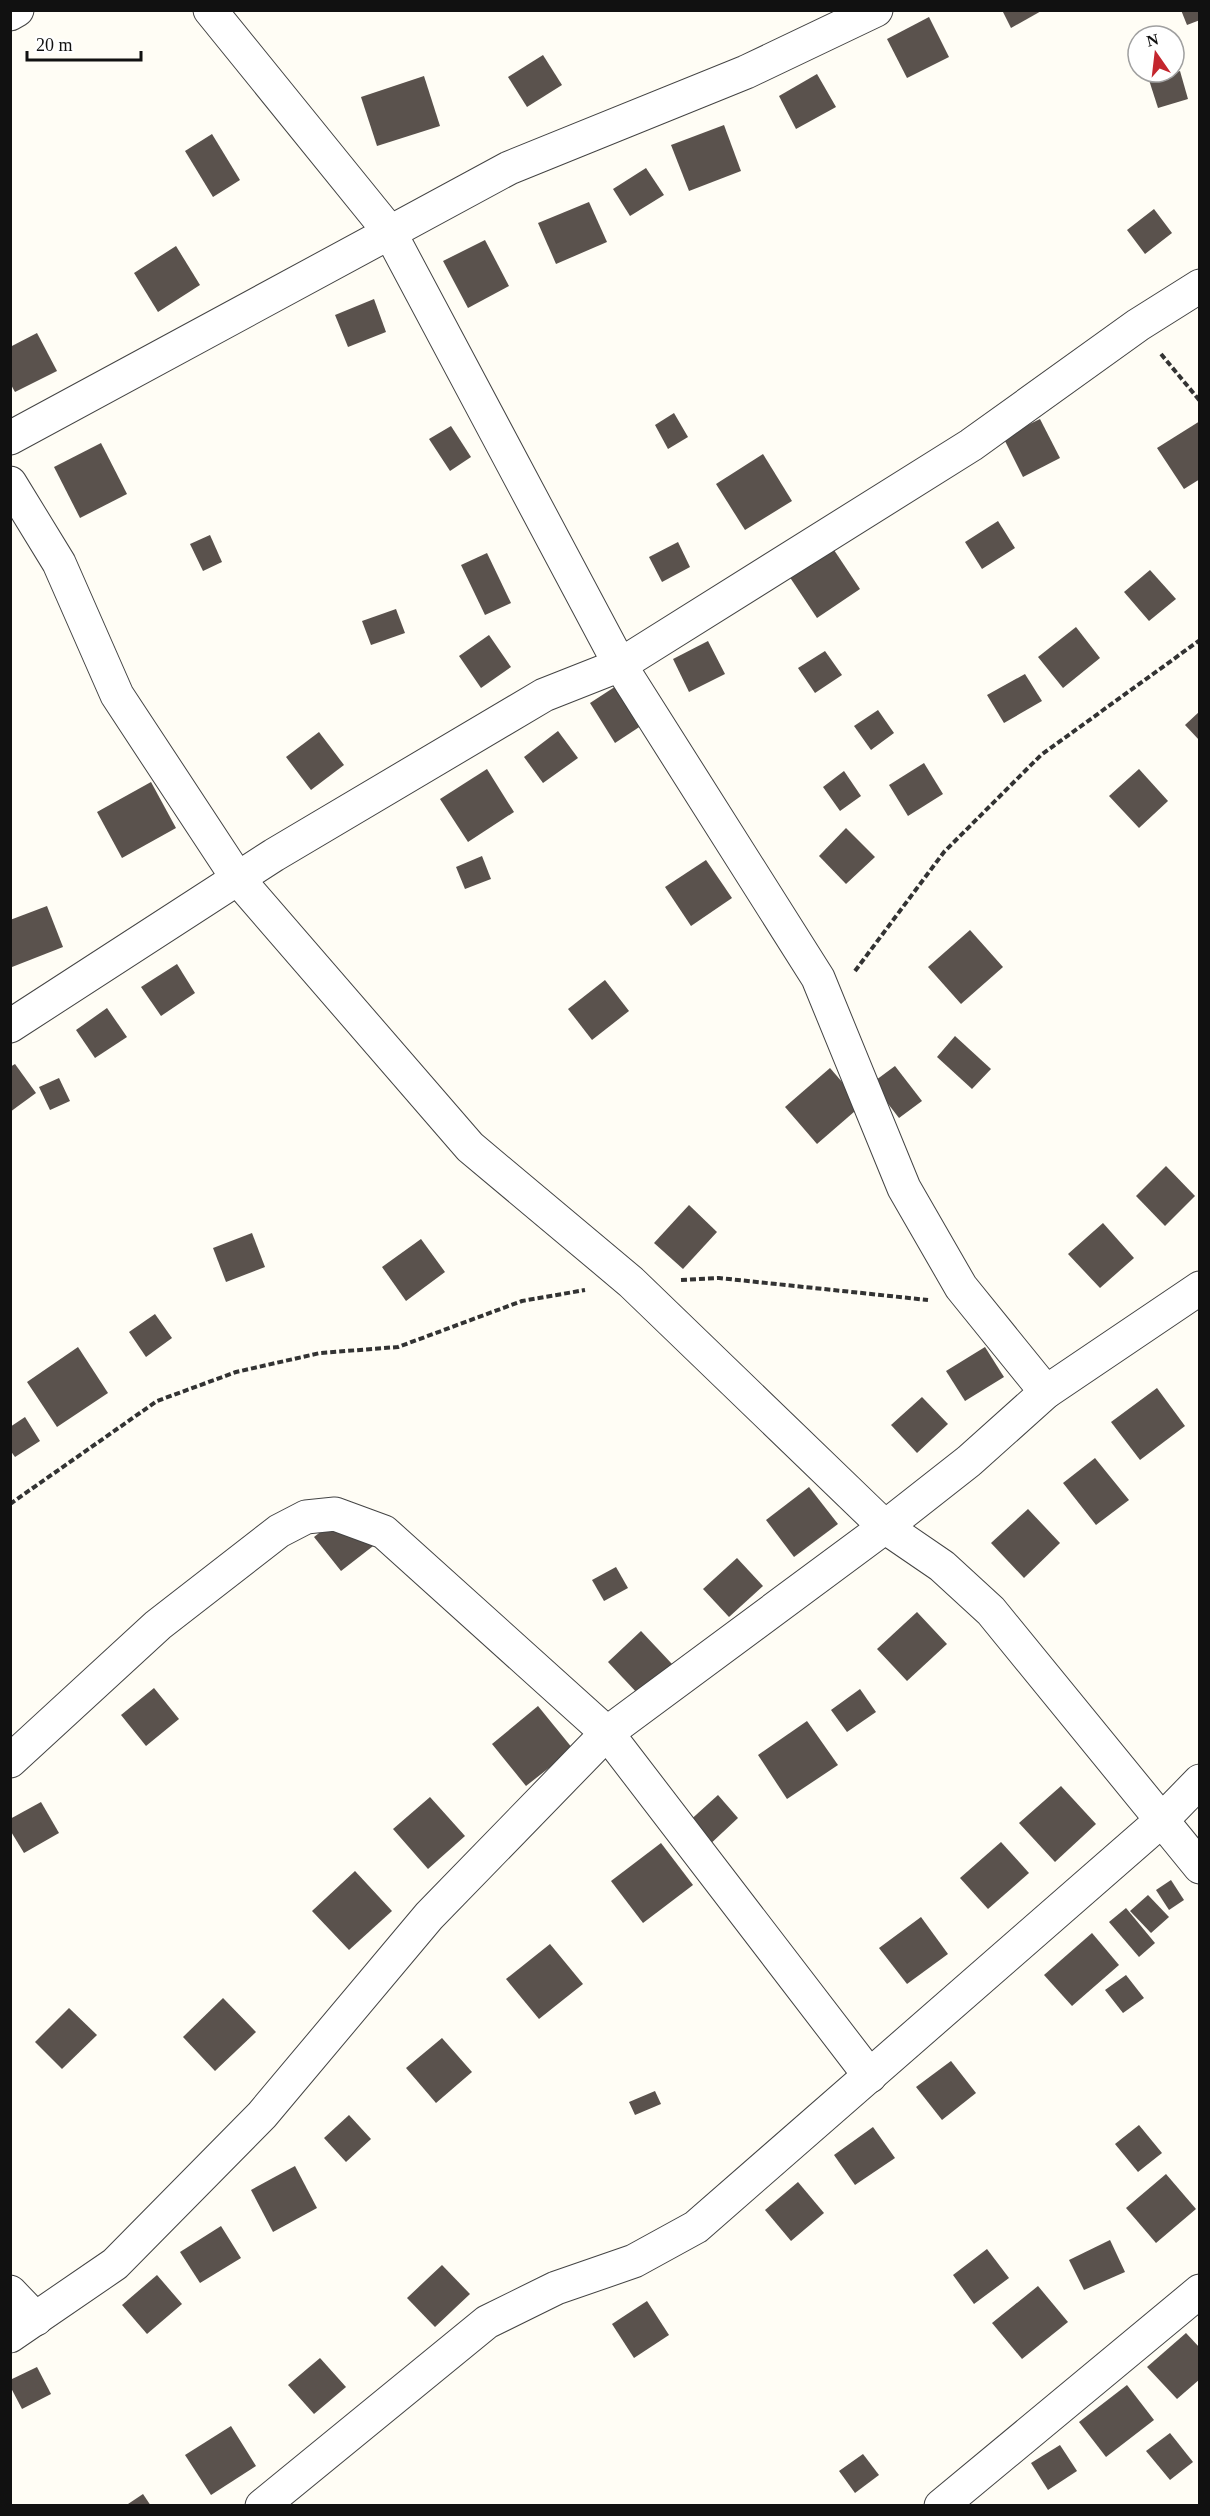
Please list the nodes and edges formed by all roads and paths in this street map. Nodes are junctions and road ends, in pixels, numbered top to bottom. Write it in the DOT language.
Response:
graph roads {
  1 [pos="17,10"];
  2 [pos="210,10"];
  3 [pos="876,10"];
  4 [pos="10,14"];
  5 [pos="389,231"];
  6 [pos="1200,286"];
  7 [pos="1138,325"];
  8 [pos="1200,401"];
  9 [pos="10,438"];
  10 [pos="10,483"];
  11 [pos="1200,640"];
  12 [pos="621,665"];
  13 [pos="238,879"];
  14 [pos="829,1005"];
  15 [pos="10,1026"];
  16 [pos="631,1282"];
  17 [pos="1200,1288"];
  18 [pos="975,1304"];
  19 [pos="1046,1392"];
  20 [pos="10,1504"];
  21 [pos="885,1527"];
  22 [pos="607,1733"];
  23 [pos="10,1761"];
  24 [pos="1200,1781"];
  25 [pos="1162,1820"];
  26 [pos="1200,1867"];
  27 [pos="870,2076"];
  28 [pos="1200,2291"];
  29 [pos="10,2292"];
  30 [pos="23,2327"];
  31 [pos="262,2505"];
  32 [pos="941,2505"];
  1 -- 4 [label="street"];
  2 -- 5 [label="street"];
  3 -- 5 [label="street"];
  5 -- 9 [label="street"];
  5 -- 12 [label="street"];
  6 -- 7 [label="street"];
  7 -- 8 [label="path"];
  7 -- 12 [label="street"];
  10 -- 13 [label="street"];
  11 -- 14 [label="path"];
  12 -- 13 [label="street"];
  12 -- 14 [label="street"];
  13 -- 15 [label="street"];
  13 -- 16 [label="street"];
  14 -- 18 [label="street"];
  16 -- 18 [label="path"];
  16 -- 20 [label="path"];
  16 -- 21 [label="street"];
  17 -- 19 [label="street"];
  18 -- 19 [label="street"];
  19 -- 21 [label="street"];
  21 -- 22 [label="street"];
  21 -- 25 [label="street"];
  22 -- 23 [label="street"];
  22 -- 27 [label="street"];
  22 -- 30 [label="street"];
  24 -- 25 [label="street"];
  25 -- 26 [label="street"];
  25 -- 27 [label="street"];
  27 -- 31 [label="street"];
  28 -- 32 [label="street"];
  29 -- 30 [label="street"];
}
